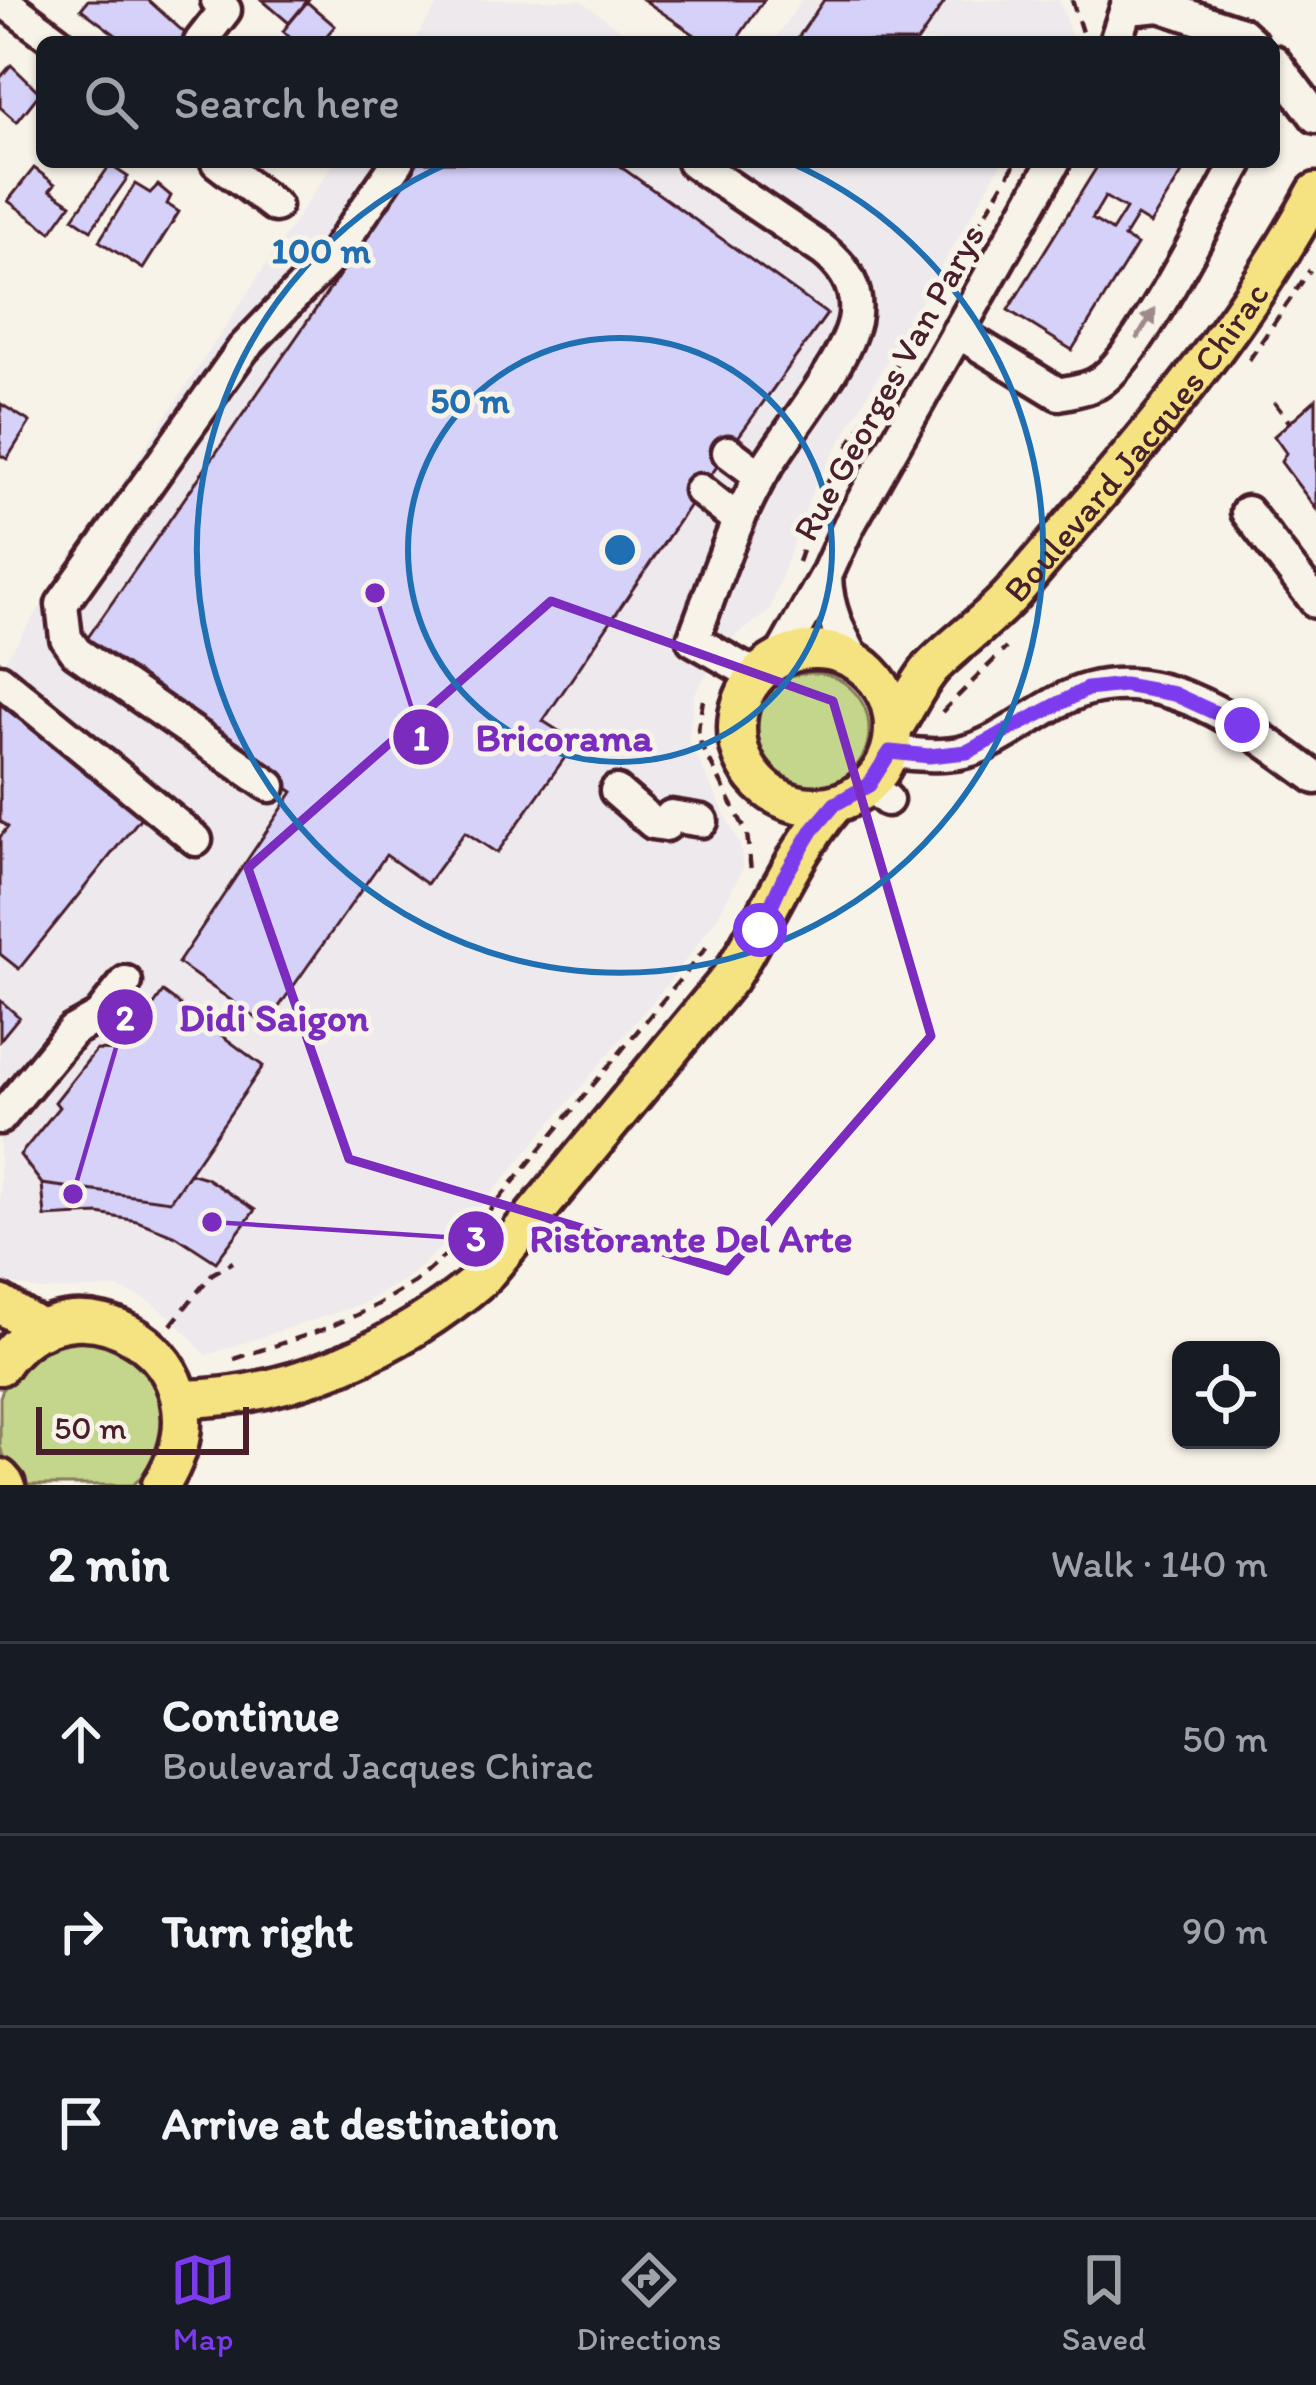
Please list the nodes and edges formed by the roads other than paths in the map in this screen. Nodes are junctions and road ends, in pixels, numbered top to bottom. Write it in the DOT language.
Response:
graph roads {
  1 [pos="2,0"];
  2 [pos="217,0"];
  3 [pos="1124,3"];
  4 [pos="50,36"];
  5 [pos="205,36"];
  6 [pos="1116,36"];
  7 [pos="1244,36"];
  8 [pos="1280,79"];
  9 [pos="1316,117"];
  10 [pos="225,168"];
  11 [pos="394,168"];
  12 [pos="702,168"];
  13 [pos="1051,168"];
  14 [pos="1235,168"];
  15 [pos="1316,192"];
  16 [pos="275,206"];
  17 [pos="957,332"];
  18 [pos="728,452"];
  19 [pos="760,476"];
  20 [pos="700,490"];
  21 [pos="1247,512"];
  22 [pos="739,520"];
  23 [pos="826,577"];
  24 [pos="1316,602"];
  25 [pos="770,666"];
  26 [pos="863,667"];
  27 [pos="930,669"];
  28 [pos="0,680"];
  29 [pos="892,741"];
  30 [pos="1316,778"];
  31 [pos="761,783"];
  32 [pos="269,786"];
  33 [pos="616,790"];
  34 [pos="835,804"];
  35 [pos="702,820"];
  36 [pos="196,840"];
  37 [pos="766,879"];
  38 [pos="126,982"];
  39 [pos="0,1118"];
  40 [pos="0,1304"];
  41 [pos="43,1330"];
  42 [pos="1,1360"];
  43 [pos="181,1399"];
  44 [pos="0,1478"];
  45 [pos="171,1479"];
  46 [pos="6,1485"];
  1 -- 4 [label="street"];
  2 -- 5 [label="street"];
  3 -- 6 [label="street"];
  3 -- 7 [label="street"];
  8 -- 9 [label="street"];
  10 -- 16 [label="street"];
  11 -- 32 [label="street"];
  12 -- 19 [label="street"];
  13 -- 17 [label="street, Rue Georges Van Parys"];
  17 -- 14 [label="street, one-way"];
  15 -- 27 [label="main road, Boulevard Jacques Chirac"];
  17 -- 23 [label="street, Rue Georges Van Parys"];
  18 -- 19 [label="street"];
  19 -- 22 [label="street"];
  20 -- 22 [label="street"];
  21 -- 24 [label="street"];
  22 -- 25 [label="street"];
  23 -- 25 [label="street, Rue Georges Van Parys"];
  23 -- 26 [label="street, Rue Georges Van Parys"];
  25 -- 26 [label="main road"];
  25 -- 31 [label="main road"];
  26 -- 27 [label="main road"];
  26 -- 29 [label="main road"];
  27 -- 29 [label="main road, Boulevard Jacques Chirac"];
  28 -- 36 [label="street"];
  29 -- 30 [label="street"];
  29 -- 34 [label="main road, Boulevard Jacques Chirac"];
  31 -- 34 [label="main road"];
  31 -- 37 [label="main road"];
  33 -- 35 [label="street"];
  34 -- 37 [label="main road, Boulevard Jacques Chirac"];
  37 -- 43 [label="main road, Boulevard Jacques Chirac"];
  38 -- 39 [label="street"];
  40 -- 41 [label="main road"];
  41 -- 42 [label="main road"];
  41 -- 43 [label="main road"];
  43 -- 45 [label="main road"];
  44 -- 46 [label="main road"];
}
